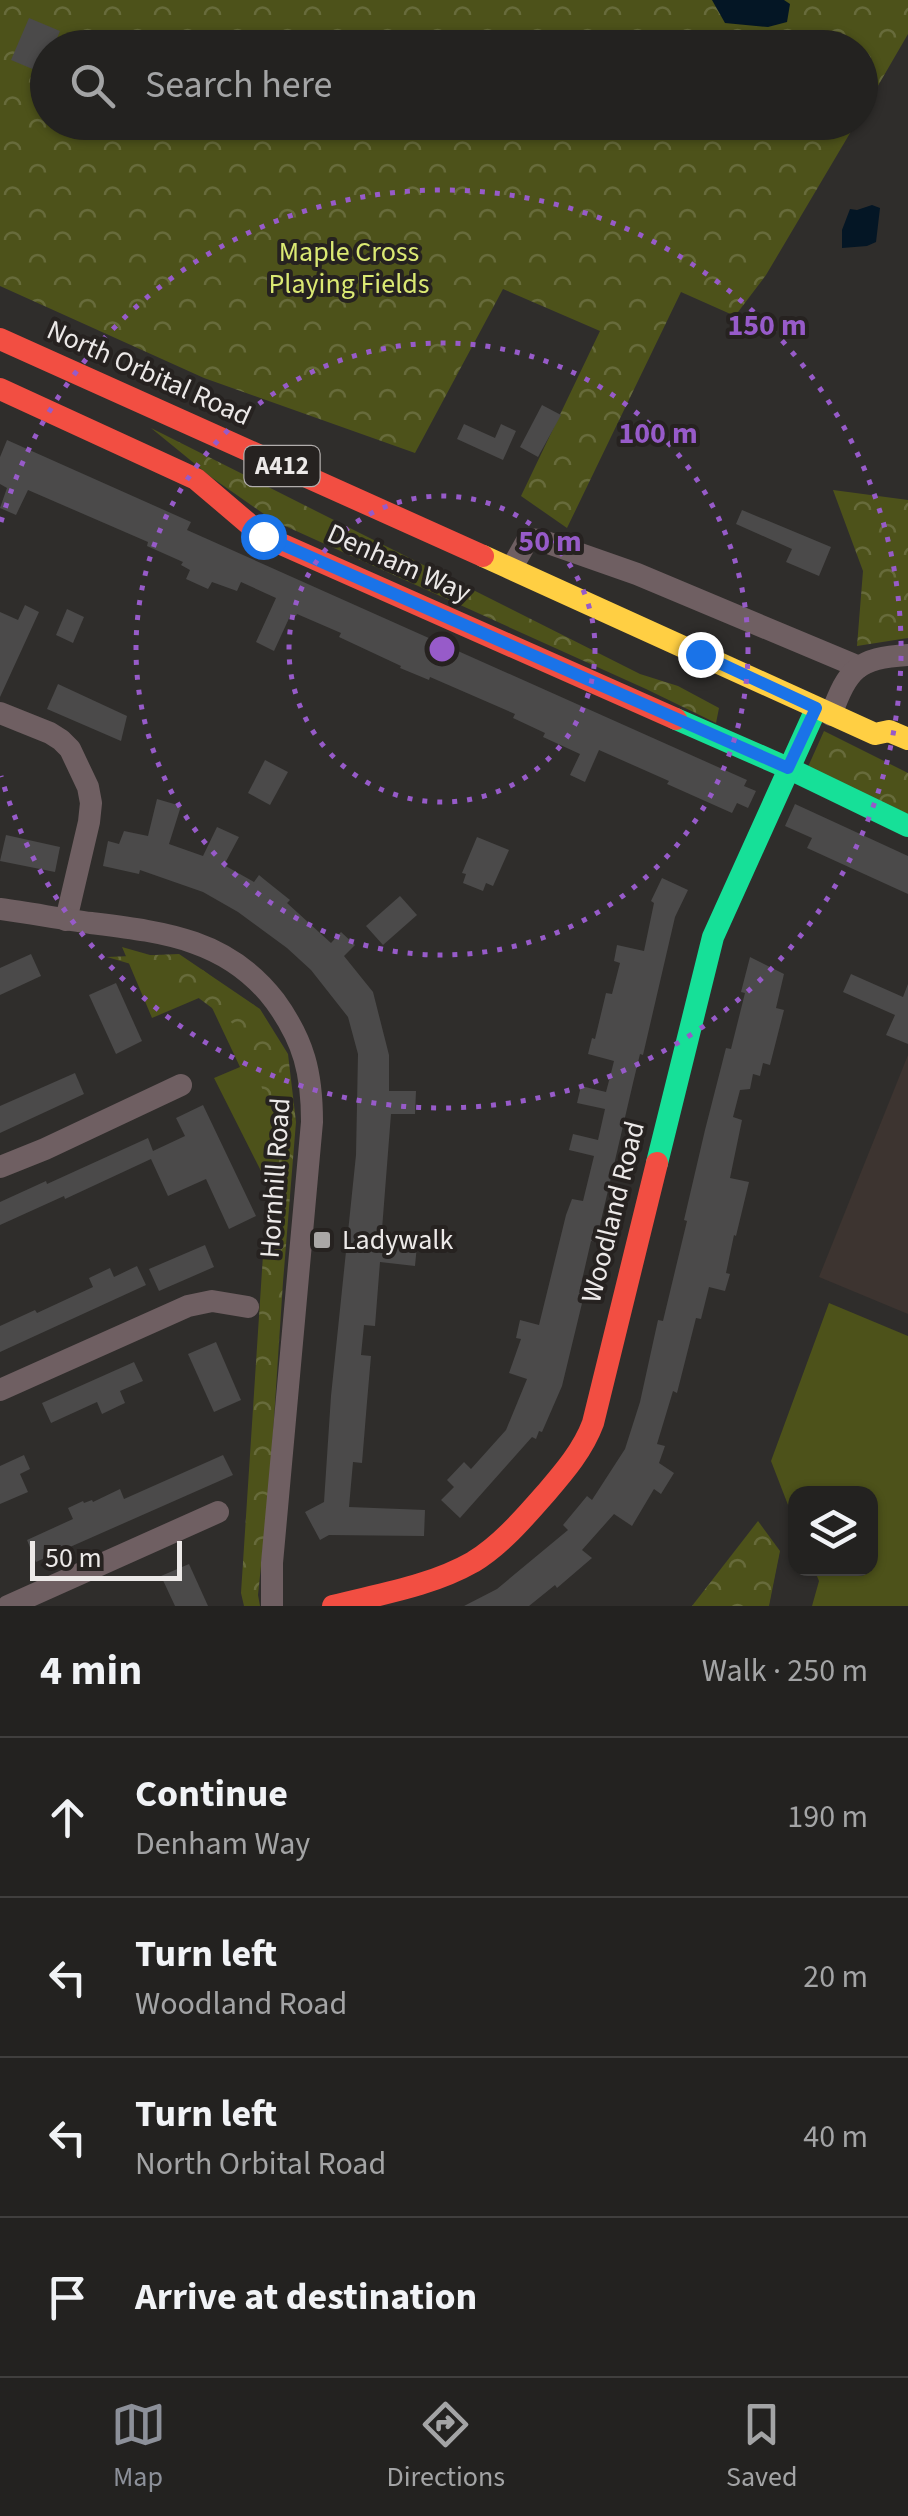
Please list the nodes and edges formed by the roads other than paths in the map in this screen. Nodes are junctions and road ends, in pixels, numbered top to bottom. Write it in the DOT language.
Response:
graph roads {
  1 [pos="0,339"];
  2 [pos="0,389"];
  3 [pos="511,568"];
  4 [pos="908,655"];
  5 [pos="859,666"];
  6 [pos="823,712"];
  7 [pos="0,714"];
  8 [pos="876,734"];
  9 [pos="908,739"];
  10 [pos="908,759"];
  11 [pos="788,768"];
  12 [pos="908,826"];
  13 [pos="0,909"];
  14 [pos="66,920"];
  15 [pos="182,1086"];
  16 [pos="0,1166"];
  17 [pos="248,1307"];
  18 [pos="0,1390"];
  19 [pos="218,1512"];
  20 [pos="0,1591"];
  21 [pos="7,1606"];
  22 [pos="272,1606"];
  23 [pos="333,1606"];
  1 -- 3 [label="street, North Orbital Road / A412"];
  2 -- 11 [label="street, Denham Way"];
  3 -- 5 [label="street"];
  3 -- 6 [label="street, North Orbital Road / A412"];
  4 -- 5 [label="street"];
  5 -- 6 [label="street"];
  6 -- 8 [label="street, North Orbital Road / A412"];
  6 -- 11 [label="street, Woodland Road"];
  7 -- 14 [label="street"];
  8 -- 9 [label="street, North Orbital Road / A412"];
  8 -- 10 [label="street, North Orbital Road / A412"];
  11 -- 12 [label="street, Denham Way"];
  11 -- 23 [label="street, Woodland Road"];
  13 -- 14 [label="street, Hornhill Road"];
  14 -- 22 [label="street, Hornhill Road"];
  15 -- 16 [label="street"];
  17 -- 18 [label="street"];
  19 -- 21 [label="street"];
  20 -- 21 [label="street"];
}
